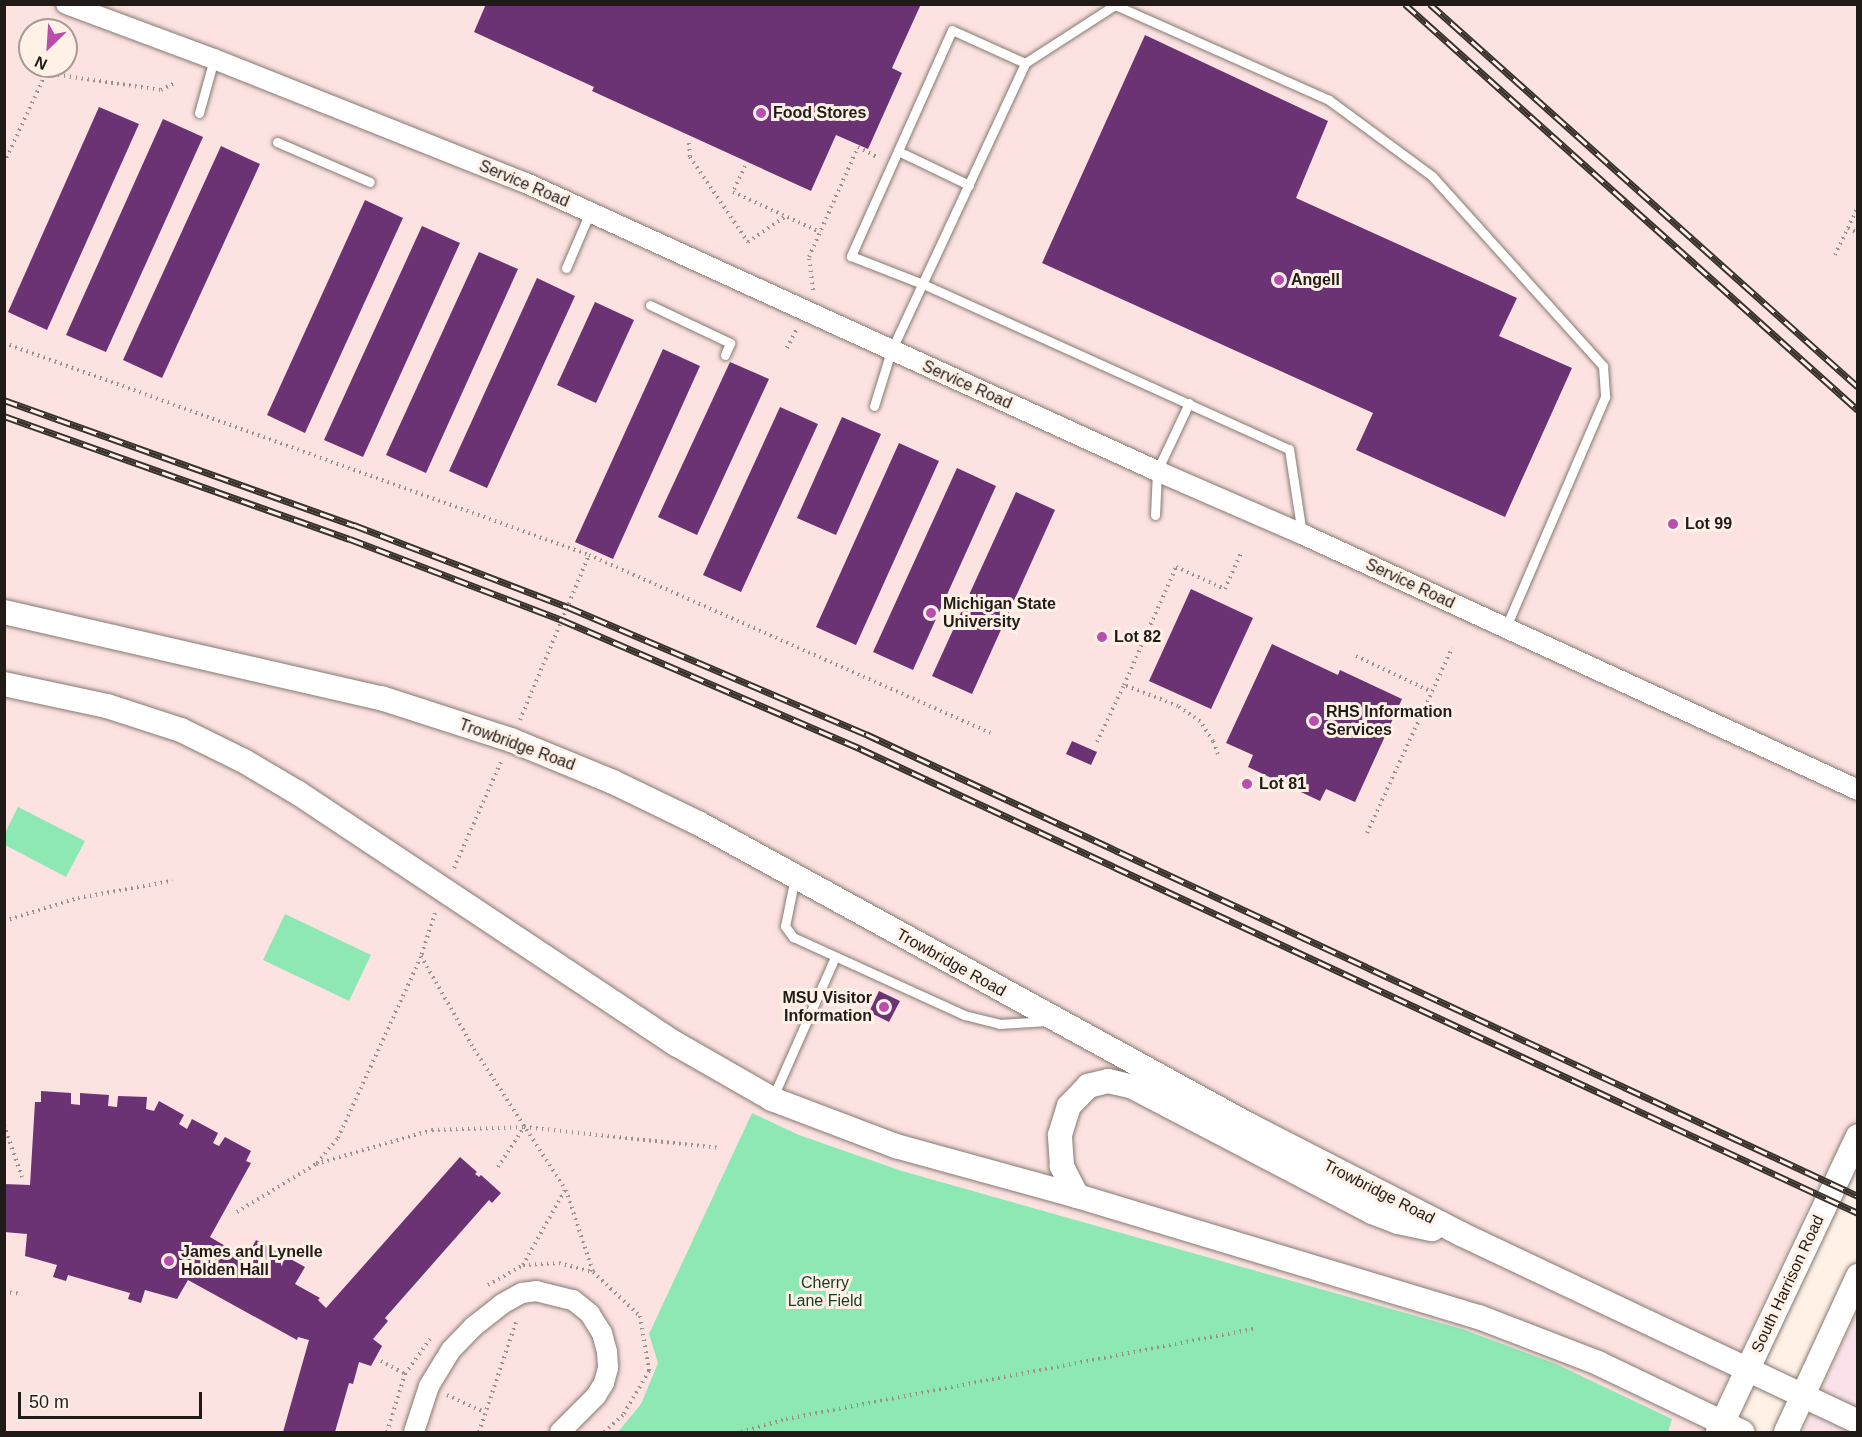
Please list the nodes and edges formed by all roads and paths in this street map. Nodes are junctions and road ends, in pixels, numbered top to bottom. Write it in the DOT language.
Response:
graph roads {
  1 [pos="66,4"];
  2 [pos="214,59"];
  3 [pos="1025,63"];
  4 [pos="177,82"];
  5 [pos="199,113"];
  6 [pos="277,142"];
  7 [pos="690,143"];
  8 [pos="882,147"];
  9 [pos="898,151"];
  10 [pos="4,164"];
  11 [pos="745,166"];
  12 [pos="370,182"];
  13 [pos="969,185"];
  14 [pos="1857,207"];
  15 [pos="590,212"];
  16 [pos="786,216"];
  17 [pos="1848,228"];
  18 [pos="820,232"];
  19 [pos="1857,233"];
  20 [pos="1835,255"];
  21 [pos="566,268"];
  22 [pos="923,284"];
  23 [pos="650,305"];
  24 [pos="805,311"];
  25 [pos="4,343"];
  26 [pos="787,348"];
  27 [pos="891,351"];
  28 [pos="725,355"];
  29 [pos="1189,403"];
  30 [pos="874,406"];
  31 [pos="1157,471"];
  32 [pos="1155,515"];
  33 [pos="1302,534"];
  34 [pos="1241,553"];
  35 [pos="589,555"];
  36 [pos="4,612"];
  37 [pos="1505,628"];
  38 [pos="1452,648"];
  39 [pos="1356,656"];
  40 [pos="4,684"];
  41 [pos="1124,685"];
  42 [pos="1432,692"];
  43 [pos="990,733"];
  44 [pos="511,740"];
  45 [pos="1097,742"];
  46 [pos="1218,754"];
  47 [pos="1857,790"];
  48 [pos="1367,833"];
  49 [pos="795,877"];
  50 [pos="172,881"];
  51 [pos="444,889"];
  52 [pos="4,921"];
  53 [pos="421,956"];
  54 [pos="835,957"];
  55 [pos="1056,1020"];
  56 [pos="772,1099"];
  57 [pos="4,1125"];
  58 [pos="524,1127"];
  59 [pos="1857,1136"];
  60 [pos="720,1148"];
  61 [pos="316,1164"];
  62 [pos="498,1167"];
  63 [pos="22,1177"];
  64 [pos="1077,1196"];
  65 [pos="237,1212"];
  66 [pos="1461,1234"];
  67 [pos="1857,1276"];
  68 [pos="4,1292"];
  69 [pos="22,1294"];
  70 [pos="1852,1301"];
  71 [pos="1254,1329"];
  72 [pos="1747,1370"];
  73 [pos="1802,1396"];
  74 [pos="1857,1422"];
  75 [pos="1727,1430"];
  76 [pos="414,1432"];
  77 [pos="560,1432"];
  78 [pos="604,1432"];
  79 [pos="741,1432"];
  80 [pos="1786,1432"];
  1 -- 2 [label="street, Service Road"];
  2 -- 5 [label="lane"];
  2 -- 15 [label="street, Service Road"];
  3 -- 9 [label="lane"];
  3 -- 13 [label="lane"];
  3 -- 37 [label="lane"];
  4 -- 10 [label="path"];
  6 -- 12 [label="lane"];
  7 -- 16 [label="path"];
  8 -- 18 [label="path"];
  9 -- 13 [label="lane"];
  9 -- 22 [label="lane"];
  11 -- 16 [label="path"];
  13 -- 22 [label="lane"];
  14 -- 17 [label="path"];
  15 -- 21 [label="lane"];
  15 -- 24 [label="street, Service Road"];
  16 -- 18 [label="path"];
  17 -- 19 [label="path"];
  17 -- 20 [label="path"];
  18 -- 24 [label="path"];
  22 -- 27 [label="lane"];
  22 -- 29 [label="lane"];
  23 -- 28 [label="lane"];
  24 -- 26 [label="path"];
  24 -- 27 [label="street, Service Road"];
  25 -- 35 [label="path"];
  27 -- 30 [label="lane"];
  27 -- 31 [label="street, Service Road"];
  29 -- 31 [label="lane"];
  29 -- 33 [label="lane"];
  31 -- 32 [label="lane"];
  31 -- 33 [label="street, Service Road"];
  33 -- 37 [label="street, Service Road"];
  34 -- 41 [label="path"];
  35 -- 43 [label="path"];
  35 -- 44 [label="path"];
  36 -- 44 [label="street, Trowbridge Road"];
  37 -- 47 [label="street, Service Road"];
  38 -- 42 [label="path"];
  39 -- 42 [label="path"];
  40 -- 51 [label="street"];
  41 -- 45 [label="path"];
  41 -- 46 [label="path"];
  42 -- 48 [label="path"];
  44 -- 49 [label="street, Trowbridge Road"];
  44 -- 51 [label="path"];
  49 -- 54 [label="lane"];
  49 -- 55 [label="street, Trowbridge Road"];
  50 -- 52 [label="path"];
  51 -- 53 [label="path"];
  51 -- 56 [label="street"];
  53 -- 58 [label="path"];
  53 -- 61 [label="path"];
  54 -- 55 [label="lane"];
  54 -- 56 [label="lane"];
  55 -- 66 [label="street, Trowbridge Road"];
  56 -- 64 [label="street"];
  57 -- 63 [label="path"];
  58 -- 60 [label="path"];
  58 -- 61 [label="path"];
  58 -- 62 [label="path"];
  58 -- 78 [label="path"];
  59 -- 72 [label="street, South Harrison Road"];
  61 -- 65 [label="path"];
  64 -- 66 [label="street"];
  64 -- 75 [label="street"];
  66 -- 72 [label="street, Trowbridge Road"];
  67 -- 70 [label="street"];
  68 -- 69 [label="path"];
  70 -- 73 [label="street"];
  71 -- 79 [label="path"];
  72 -- 73 [label="street, Trowbridge Road"];
  72 -- 75 [label="street, South Harrison Road"];
  73 -- 74 [label="street, Trowbridge Road"];
  73 -- 80 [label="street"];
  76 -- 77 [label="street"];
}
